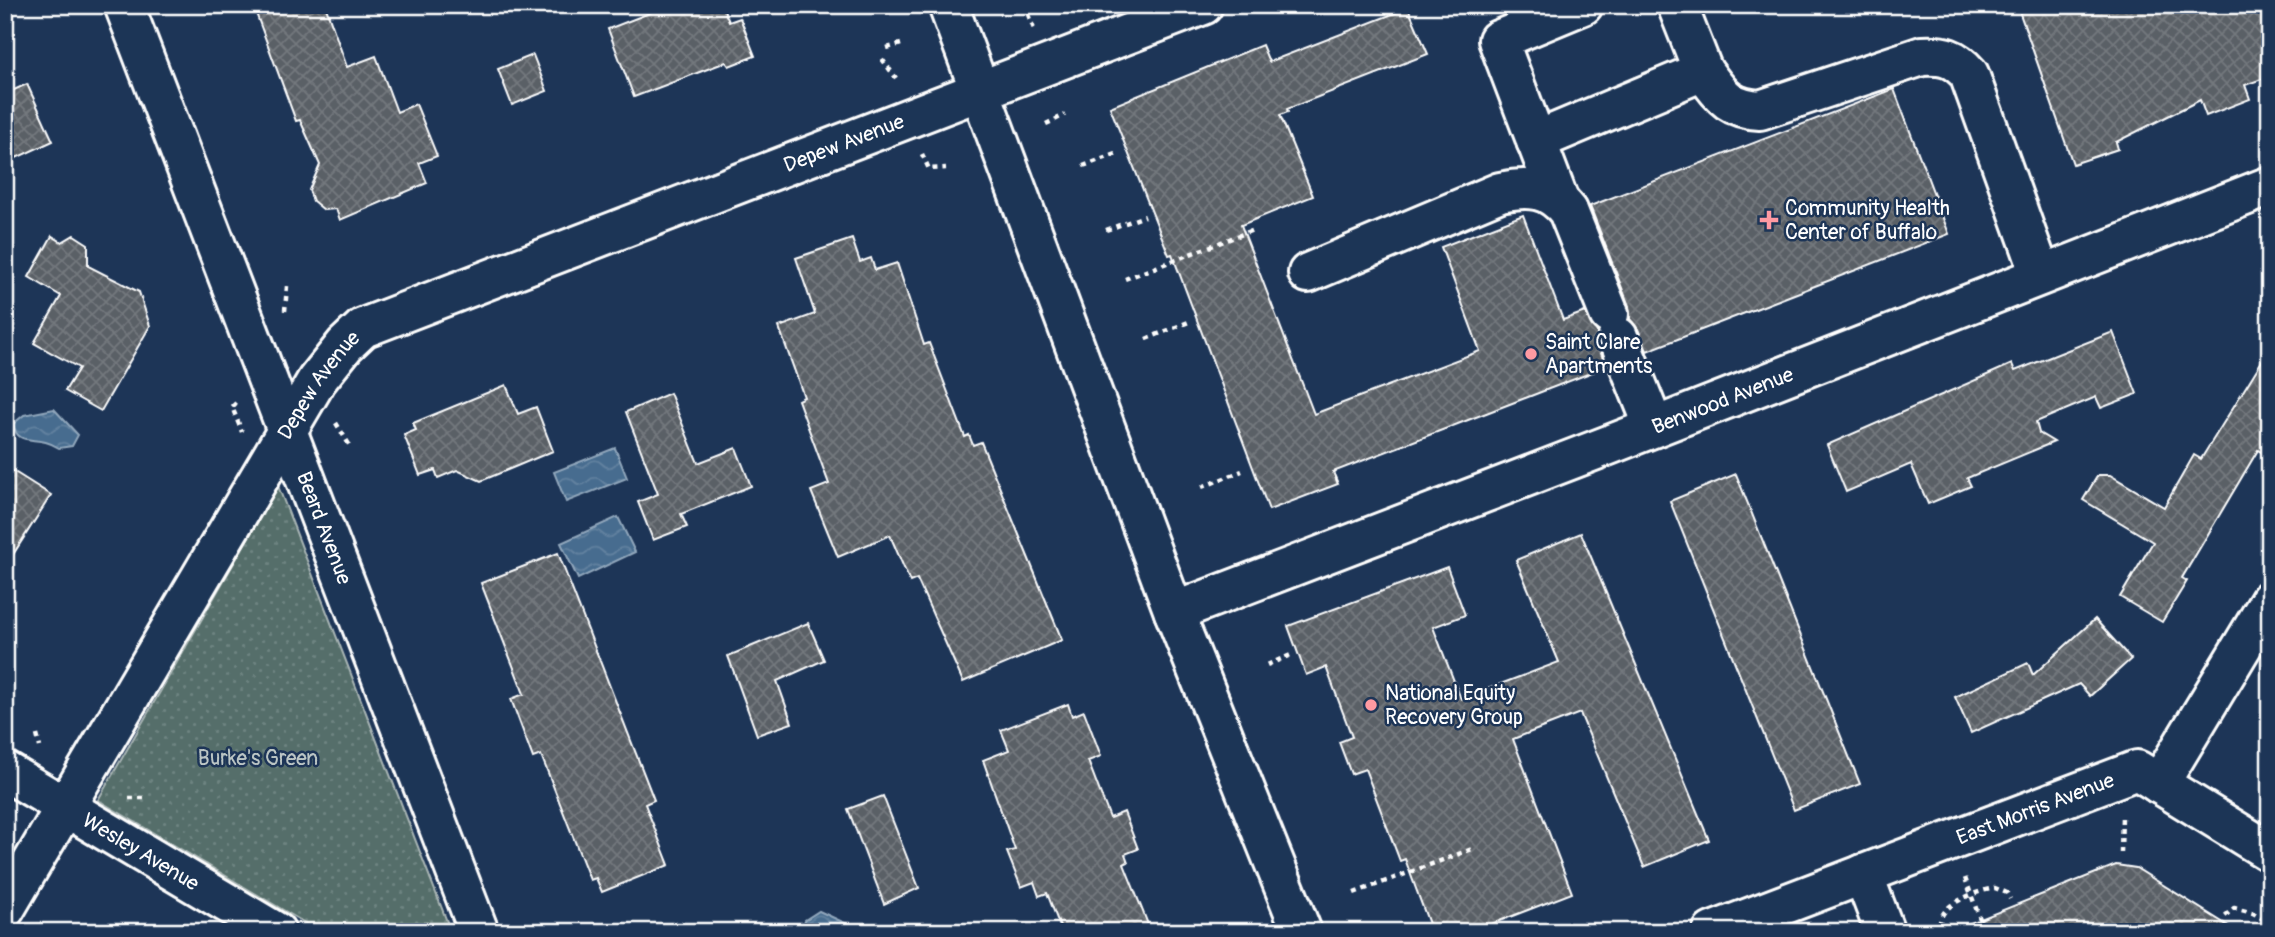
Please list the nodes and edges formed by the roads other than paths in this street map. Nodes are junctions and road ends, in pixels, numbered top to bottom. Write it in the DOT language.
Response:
graph roads {
  1 [pos="124,5"];
  2 [pos="947,5"];
  3 [pos="1203,5"];
  4 [pos="1583,5"];
  5 [pos="1677,5"];
  6 [pos="1703,71"];
  7 [pos="981,91"];
  8 [pos="1536,141"];
  9 [pos="2270,186"];
  10 [pos="1558,198"];
  11 [pos="1308,274"];
  12 [pos="2041,275"];
  13 [pos="1654,427"];
  14 [pos="286,432"];
  15 [pos="2270,600"];
  16 [pos="1174,612"];
  17 [pos="5,771"];
  18 [pos="2159,784"];
  19 [pos="65,807"];
  20 [pos="2270,852"];
  21 [pos="1863,874"];
  22 [pos="5,909"];
  23 [pos="276,932"];
  24 [pos="479,932"];
  25 [pos="1302,932"];
  26 [pos="1712,932"];
  27 [pos="1885,932"];
  1 -- 14 [label="street, Beard Avenue"];
  2 -- 7 [label="street"];
  3 -- 7 [label="street, Depew Avenue"];
  4 -- 8 [label="street"];
  5 -- 6 [label="street"];
  6 -- 8 [label="street"];
  6 -- 12 [label="street"];
  7 -- 14 [label="street, Depew Avenue"];
  7 -- 16 [label="street"];
  8 -- 10 [label="street"];
  9 -- 12 [label="street, Benwood Avenue"];
  10 -- 11 [label="street"];
  10 -- 13 [label="street"];
  12 -- 13 [label="street, Benwood Avenue"];
  13 -- 16 [label="street, Benwood Avenue"];
  14 -- 19 [label="street, Depew Avenue"];
  14 -- 24 [label="street, Beard Avenue"];
  15 -- 18 [label="street"];
  16 -- 25 [label="street"];
  17 -- 19 [label="street, Wesley Avenue"];
  18 -- 20 [label="street"];
  18 -- 21 [label="street, East Morris Avenue"];
  19 -- 22 [label="street, Depew Avenue"];
  19 -- 23 [label="street, Wesley Avenue"];
  21 -- 26 [label="street, East Morris Avenue"];
  21 -- 27 [label="street"];
}
